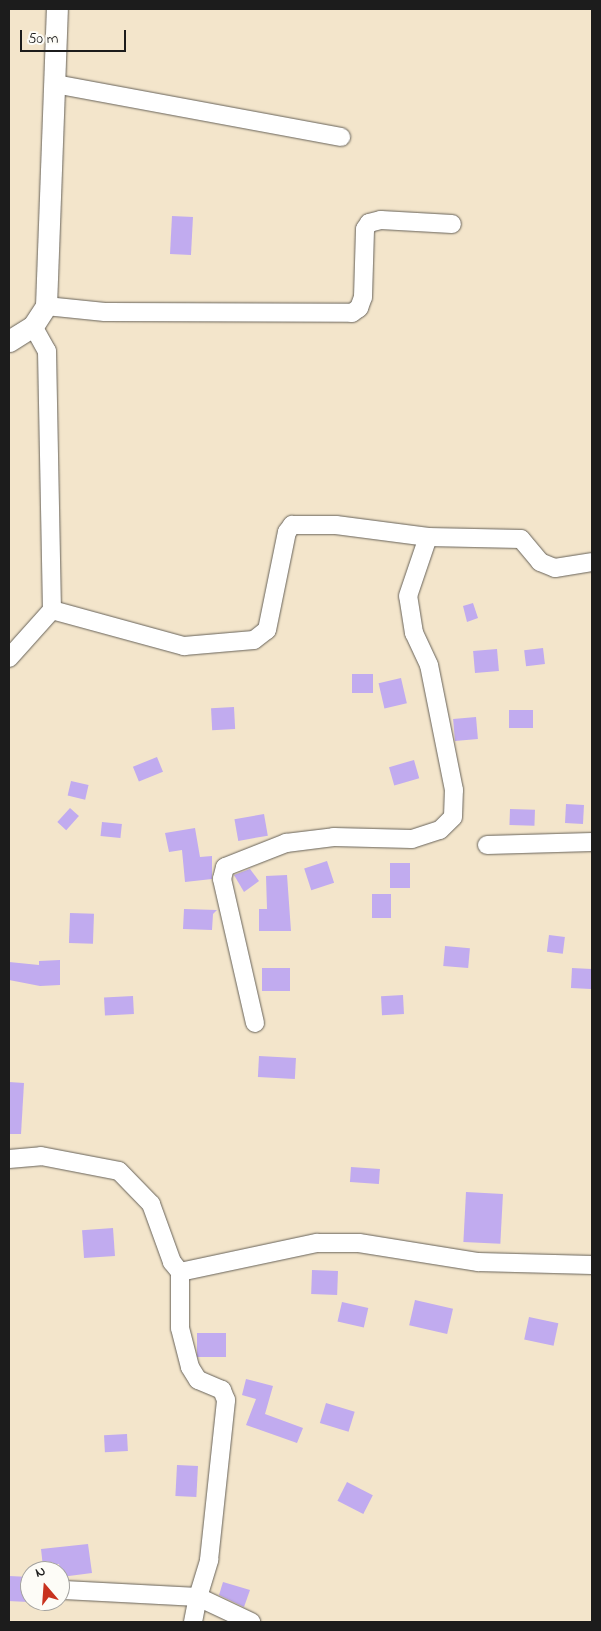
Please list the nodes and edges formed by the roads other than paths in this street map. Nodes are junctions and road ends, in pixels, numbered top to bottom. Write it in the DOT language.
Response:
graph roads {
  1 [pos="57,9"];
  2 [pos="55,84"];
  3 [pos="341,137"];
  4 [pos="452,224"];
  5 [pos="46,306"];
  6 [pos="33,326"];
  7 [pos="9,341"];
  8 [pos="428,537"];
  9 [pos="592,562"];
  10 [pos="52,610"];
  11 [pos="9,658"];
  12 [pos="592,842"];
  13 [pos="487,845"];
  14 [pos="255,1023"];
  15 [pos="9,1159"];
  16 [pos="592,1265"];
  17 [pos="180,1272"];
  18 [pos="70,1590"];
  19 [pos="198,1597"];
  20 [pos="193,1622"];
  21 [pos="250,1622"];
  1 -- 2 [label="street"];
  2 -- 3 [label="street"];
  2 -- 5 [label="street"];
  4 -- 5 [label="street"];
  5 -- 6 [label="street"];
  6 -- 7 [label="street"];
  6 -- 10 [label="street"];
  8 -- 9 [label="street"];
  8 -- 10 [label="street"];
  8 -- 14 [label="street"];
  10 -- 11 [label="street"];
  12 -- 13 [label="street"];
  15 -- 17 [label="street"];
  16 -- 17 [label="street"];
  17 -- 19 [label="street"];
  18 -- 19 [label="street"];
  19 -- 20 [label="street"];
  19 -- 21 [label="street"];
}
